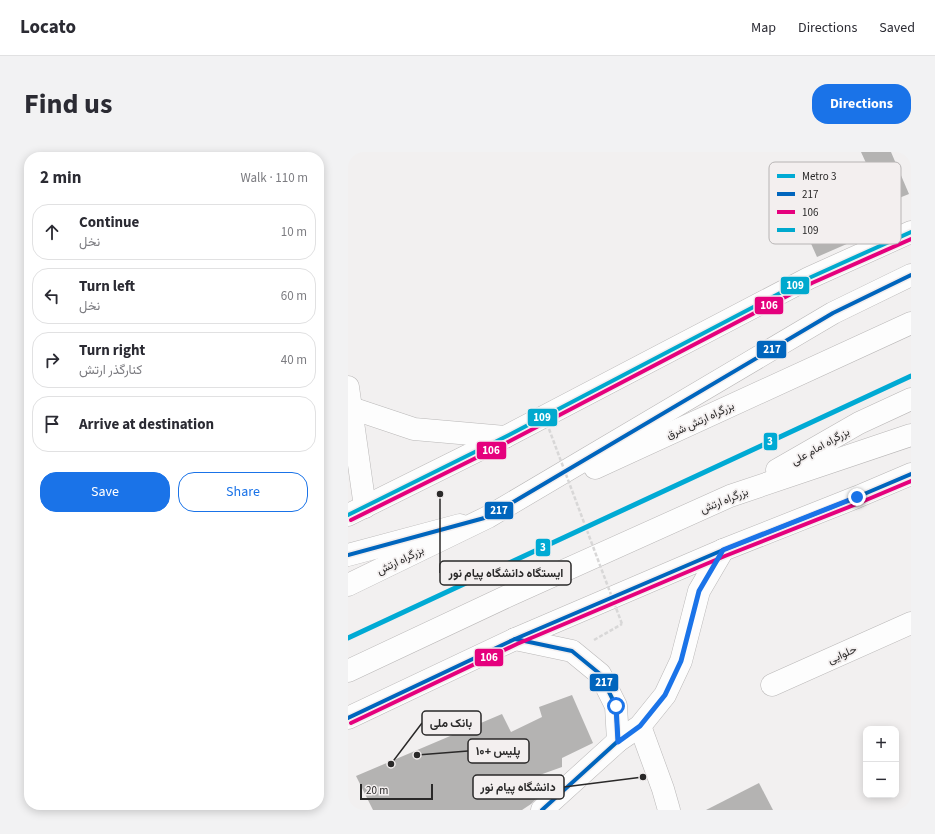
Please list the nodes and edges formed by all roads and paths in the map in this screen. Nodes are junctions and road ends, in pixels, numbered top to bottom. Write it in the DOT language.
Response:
graph roads {
  1 [pos="911,232"];
  2 [pos="901,237"];
  3 [pos="884,244"];
  4 [pos="911,275"];
  5 [pos="911,323"];
  6 [pos="348,387"];
  7 [pos="911,400"];
  8 [pos="351,408"];
  9 [pos="549,429"];
  10 [pos="911,435"];
  11 [pos="505,437"];
  12 [pos="911,474"];
  13 [pos="730,496"];
  14 [pos="356,511"];
  15 [pos="488,517"];
  16 [pos="723,550"];
  17 [pos="348,555"];
  18 [pos="348,585"];
  19 [pos="911,623"];
  20 [pos="515,639"];
  21 [pos="572,651"];
  22 [pos="348,671"];
  23 [pos="772,685"];
  24 [pos="348,718"];
  25 [pos="640,726"];
  26 [pos="618,742"];
  27 [pos="542,810"];
  28 [pos="670,810"];
  1 -- 2 [label="main road"];
  3 -- 11 [label="main road"];
  4 -- 15 [label="main road, بزرگراه ارتش"];
  5 -- 15 [label="main road, بزرگراه ارتش شرق"];
  6 -- 8 [label="main road"];
  7 -- 13 [label="main road, بزرگراه امام علی"];
  8 -- 11 [label="main road"];
  8 -- 14 [label="main road"];
  9 -- 21 [label="path, bridge"];
  10 -- 13 [label="main road, بزرگراه ارتش"];
  11 -- 14 [label="main road"];
  12 -- 16 [label="main road"];
  13 -- 22 [label="main road, بزرگراه ارتش"];
  15 -- 17 [label="main road"];
  15 -- 18 [label="main road, بزرگراه ارتش"];
  16 -- 20 [label="main road"];
  16 -- 25 [label="main road"];
  19 -- 23 [label="main road, حلوایی"];
  20 -- 21 [label="main road"];
  20 -- 24 [label="main road"];
  21 -- 26 [label="main road"];
  25 -- 26 [label="main road"];
  25 -- 28 [label="main road"];
  26 -- 27 [label="main road"];
}
